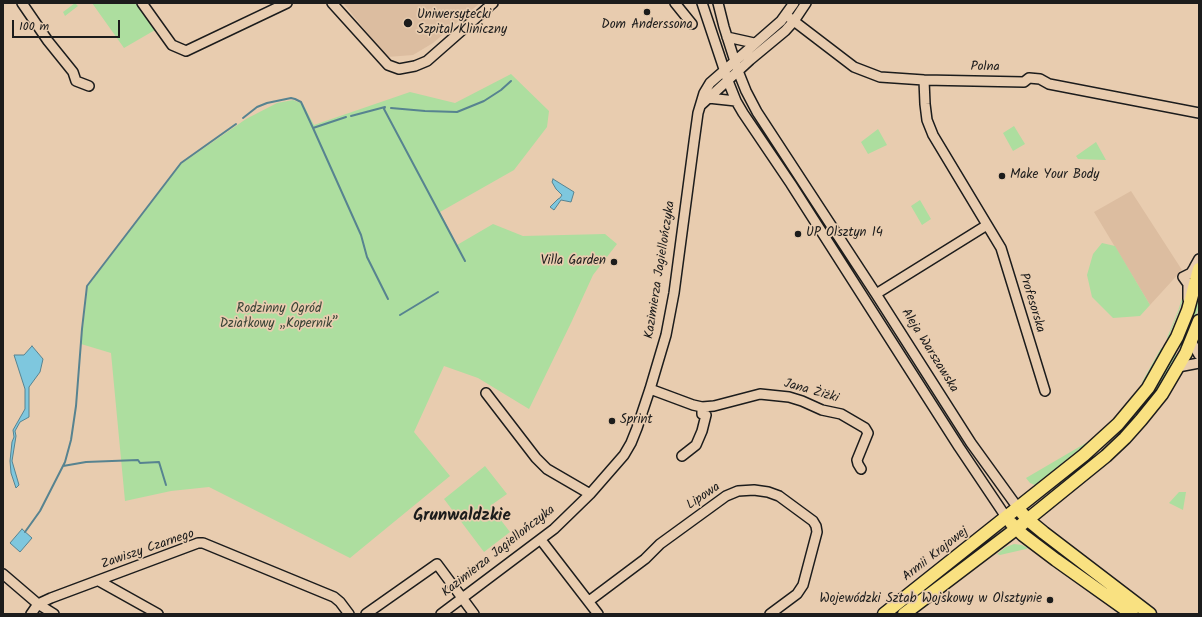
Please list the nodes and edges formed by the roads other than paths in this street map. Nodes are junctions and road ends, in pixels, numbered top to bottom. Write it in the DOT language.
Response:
graph roads {
  1 [pos="22,3"];
  2 [pos="142,3"];
  3 [pos="287,3"];
  4 [pos="332,3"];
  5 [pos="493,3"];
  6 [pos="675,3"];
  7 [pos="702,3"];
  8 [pos="718,3"];
  9 [pos="794,3"];
  10 [pos="806,3"];
  11 [pos="786,14"];
  12 [pos="794,21"];
  13 [pos="692,24"];
  14 [pos="727,37"];
  15 [pos="754,43"];
  16 [pos="735,61"];
  17 [pos="724,70"];
  18 [pos="738,71"];
  19 [pos="924,80"];
  20 [pos="728,81"];
  21 [pos="89,86"];
  22 [pos="704,101"];
  23 [pos="736,101"];
  24 [pos="1199,113"];
  25 [pos="987,225"];
  26 [pos="1199,259"];
  27 [pos="1199,269"];
  28 [pos="876,294"];
  29 [pos="1188,310"];
  30 [pos="1199,321"];
  31 [pos="1191,342"];
  32 [pos="1199,355"];
  33 [pos="1199,363"];
  34 [pos="1178,367"];
  35 [pos="650,389"];
  36 [pos="1045,391"];
  37 [pos="486,393"];
  38 [pos="702,407"];
  39 [pos="682,456"];
  40 [pos="861,469"];
  41 [pos="590,494"];
  42 [pos="1018,508"];
  43 [pos="1006,517"];
  44 [pos="1028,519"];
  45 [pos="1016,529"];
  46 [pos="541,540"];
  47 [pos="3,574"];
  48 [pos="99,581"];
  49 [pos="462,599"];
  50 [pos="589,602"];
  51 [pos="38,604"];
  52 [pos="31,614"];
  53 [pos="54,614"];
  54 [pos="158,614"];
  55 [pos="349,614"];
  56 [pos="366,614"];
  57 [pos="441,614"];
  58 [pos="474,614"];
  59 [pos="598,614"];
  60 [pos="770,614"];
  61 [pos="884,614"];
  62 [pos="904,614"];
  63 [pos="1132,614"];
  64 [pos="1150,614"];
  1 -- 21 [label="street"];
  2 -- 3 [label="street"];
  4 -- 5 [label="street"];
  6 -- 13 [label="street"];
  7 -- 17 [label="street, Aleja Warszawska"];
  8 -- 14 [label="street, Aleja Warszawska"];
  9 -- 11 [label="street, Kazimierza Jagiellończyka"];
  10 -- 12 [label="street"];
  11 -- 12 [label="street, Polna"];
  11 -- 15 [label="street, Kazimierza Jagiellończyka"];
  12 -- 18 [label="street"];
  12 -- 19 [label="street, Polna"];
  14 -- 15 [label="street"];
  14 -- 16 [label="street, Aleja Warszawska"];
  15 -- 16 [label="street, Kazimierza Jagiellończyka"];
  16 -- 17 [label="street, Kazimierza Jagiellończyka"];
  16 -- 18 [label="street, Aleja Warszawska"];
  17 -- 20 [label="street, Aleja Warszawska"];
  17 -- 22 [label="street, Kazimierza Jagiellończyka"];
  18 -- 20 [label="street"];
  18 -- 28 [label="street, Aleja Warszawska"];
  19 -- 24 [label="street, Polna"];
  19 -- 25 [label="street, Profesorska"];
  20 -- 22 [label="street"];
  20 -- 23 [label="street, Aleja Warszawska"];
  22 -- 23 [label="street"];
  22 -- 35 [label="street, Kazimierza Jagiellończyka"];
  23 -- 43 [label="street, Aleja Warszawska"];
  25 -- 28 [label="street"];
  25 -- 36 [label="street, Profesorska"];
  26 -- 29 [label="street"];
  27 -- 29 [label="main road, Armii Krajowej"];
  28 -- 42 [label="street, Aleja Warszawska"];
  29 -- 42 [label="main road, Armii Krajowej"];
  30 -- 31 [label="main road, Armii Krajowej"];
  31 -- 32 [label="street"];
  31 -- 34 [label="main road, Armii Krajowej"];
  33 -- 34 [label="street"];
  34 -- 44 [label="main road, Armii Krajowej"];
  35 -- 38 [label="street, Jana Żiżki"];
  35 -- 41 [label="street, Kazimierza Jagiellończyka"];
  37 -- 41 [label="street"];
  38 -- 39 [label="street"];
  38 -- 40 [label="street, Jana Żiżki"];
  41 -- 46 [label="street, Kazimierza Jagiellończyka"];
  42 -- 43 [label="main road, Armii Krajowej"];
  42 -- 44 [label="main road, Aleja Warszawska"];
  43 -- 45 [label="main road, Aleja Warszawska"];
  43 -- 61 [label="main road, Armii Krajowej"];
  44 -- 45 [label="main road, Armii Krajowej"];
  44 -- 64 [label="main road, Aleja Warszawska"];
  45 -- 62 [label="main road, Armii Krajowej"];
  45 -- 63 [label="main road, Aleja Warszawska"];
  46 -- 49 [label="street, Kazimierza Jagiellończyka"];
  46 -- 50 [label="street"];
  47 -- 51 [label="street"];
  48 -- 51 [label="street, Zawiszy Czarnego"];
  48 -- 54 [label="street"];
  48 -- 55 [label="street, Zawiszy Czarnego"];
  49 -- 56 [label="street"];
  49 -- 57 [label="street, Kazimierza Jagiellończyka"];
  49 -- 58 [label="street"];
  50 -- 59 [label="street"];
  50 -- 60 [label="street, Lipowa"];
  51 -- 52 [label="street"];
  51 -- 53 [label="street"];
}
